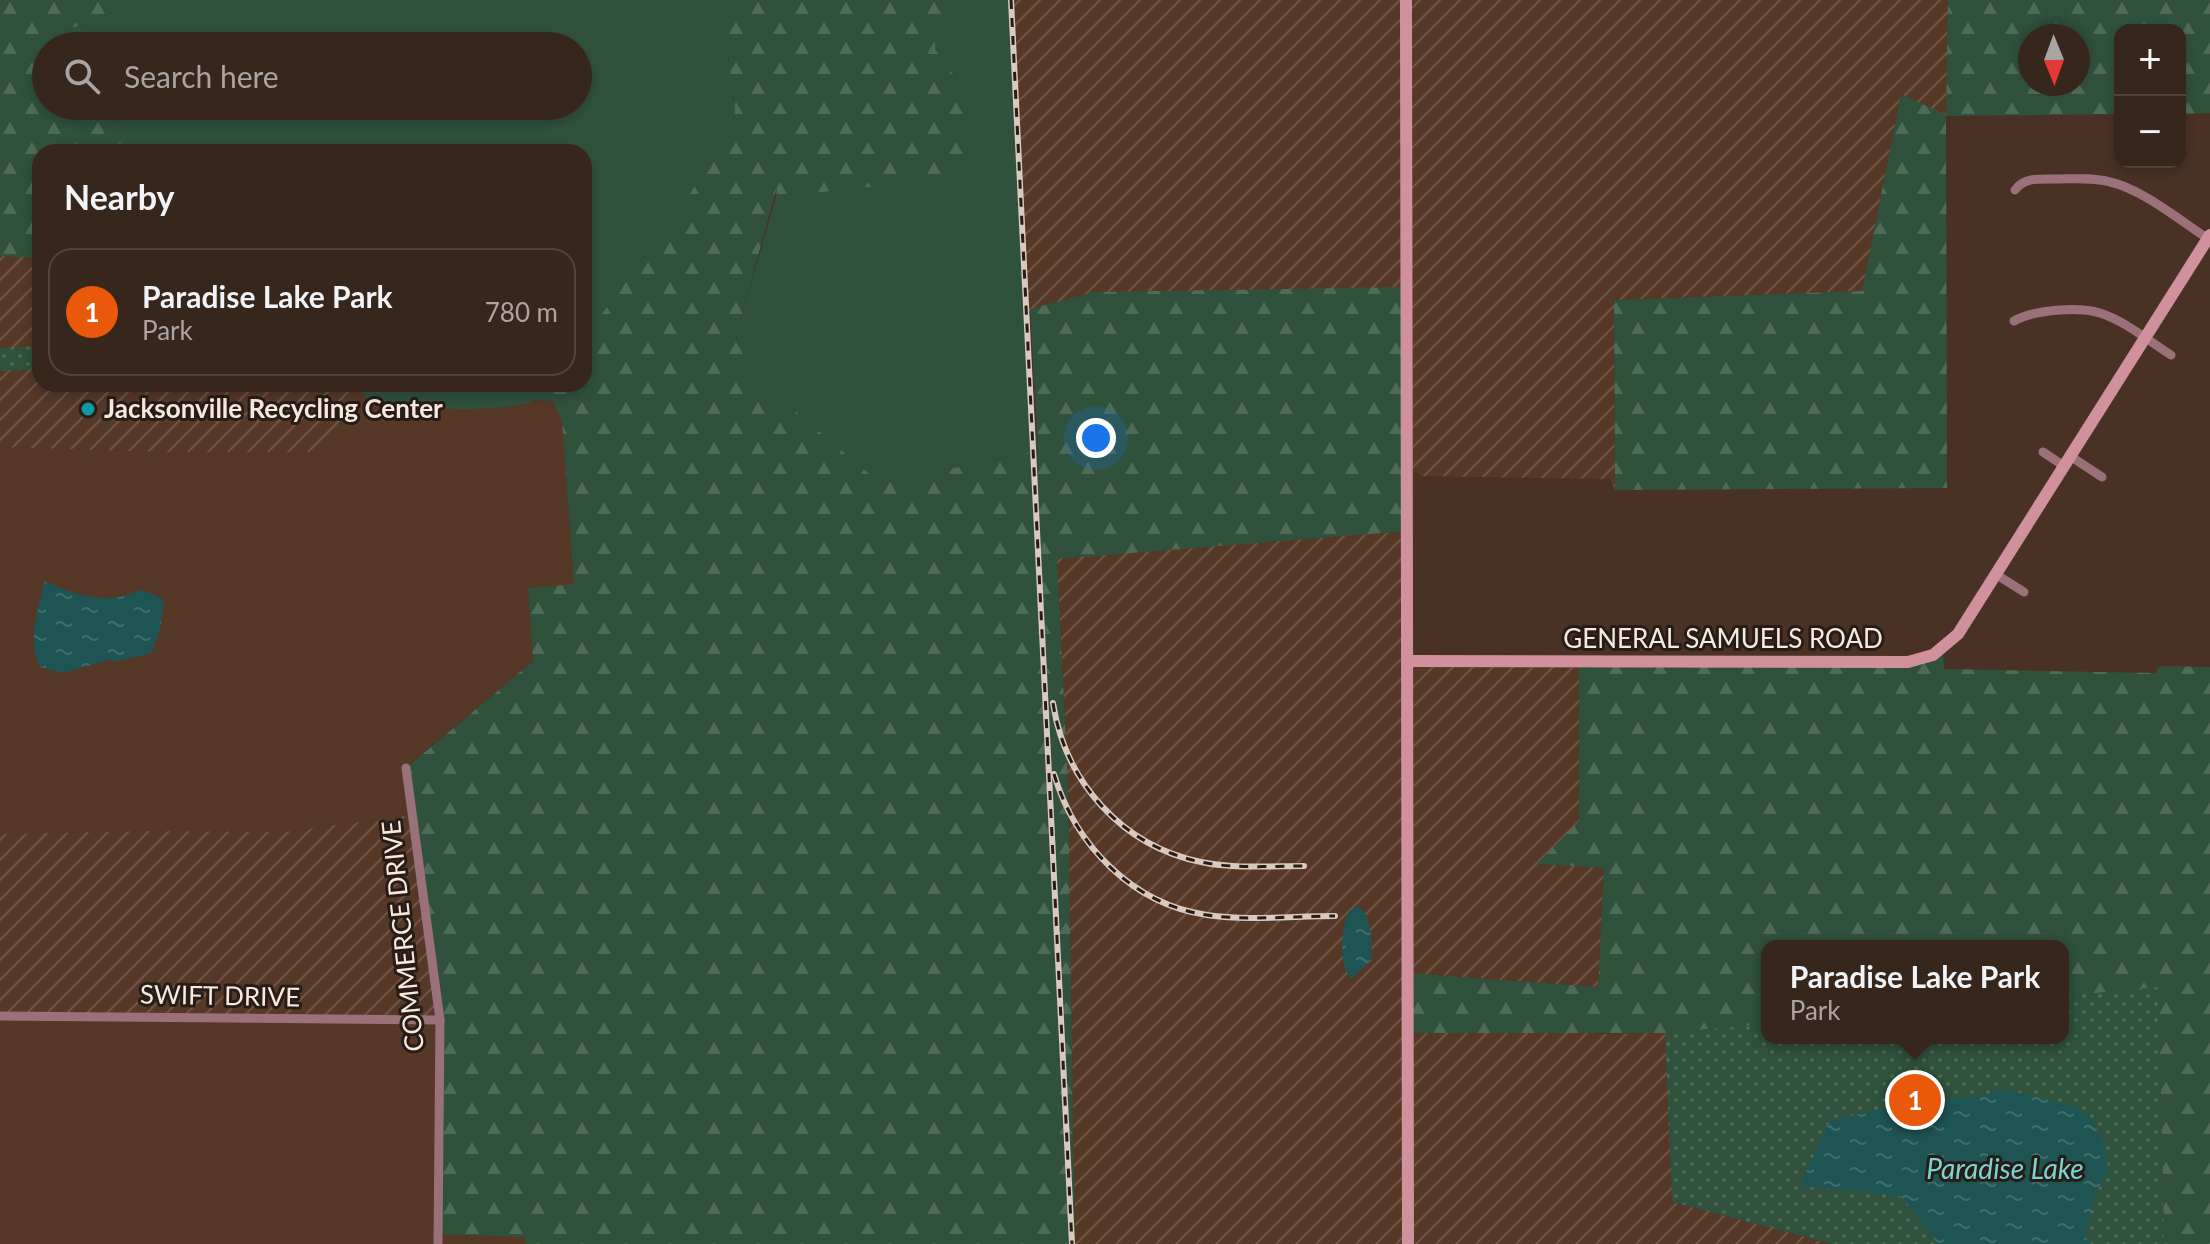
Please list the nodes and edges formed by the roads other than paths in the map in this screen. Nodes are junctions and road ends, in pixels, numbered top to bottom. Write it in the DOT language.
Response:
graph roads {
  1 [pos="1406,0"];
  2 [pos="2015,190"];
  3 [pos="2208,236"];
  4 [pos="2014,321"];
  5 [pos="2145,338"];
  6 [pos="2171,355"];
  7 [pos="2043,452"];
  8 [pos="2067,461"];
  9 [pos="2102,477"];
  10 [pos="1997,575"];
  11 [pos="2024,592"];
  12 [pos="1408,661"];
  13 [pos="406,768"];
  14 [pos="0,1016"];
  15 [pos="440,1020"];
  16 [pos="438,1244"];
  17 [pos="1408,1244"];
  1 -- 12 [label="street"];
  2 -- 3 [label="street"];
  3 -- 5 [label="street, GENERAL SAMUELS ROAD"];
  4 -- 5 [label="street"];
  5 -- 6 [label="street"];
  5 -- 8 [label="street, GENERAL SAMUELS ROAD"];
  7 -- 8 [label="street"];
  8 -- 9 [label="street"];
  8 -- 10 [label="street, GENERAL SAMUELS ROAD"];
  10 -- 11 [label="street"];
  10 -- 12 [label="street, GENERAL SAMUELS ROAD"];
  12 -- 17 [label="street"];
  13 -- 15 [label="street, COMMERCE DRIVE"];
  14 -- 15 [label="street, SWIFT DRIVE"];
  15 -- 16 [label="street, COMMERCE DRIVE"];
}
